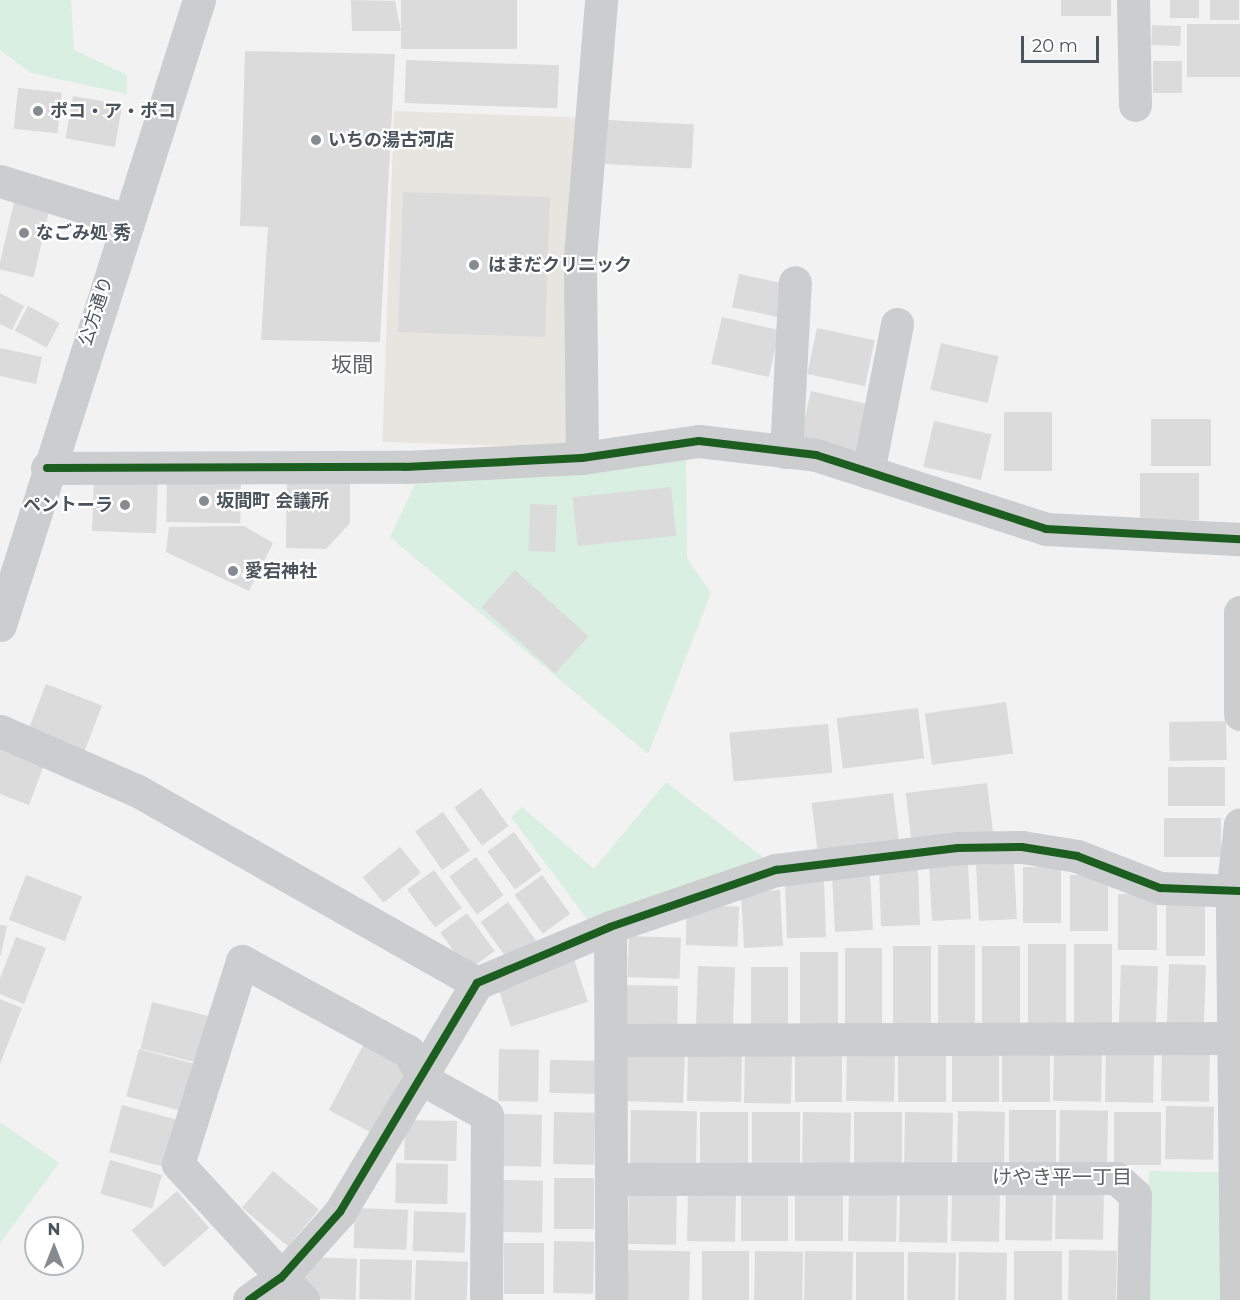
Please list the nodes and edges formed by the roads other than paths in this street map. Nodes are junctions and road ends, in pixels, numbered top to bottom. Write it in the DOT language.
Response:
graph roads {
  1 [pos="199,0"];
  2 [pos="601,0"];
  3 [pos="1133,0"];
  4 [pos="1135,105"];
  5 [pos="0,181"];
  6 [pos="126,220"];
  7 [pos="795,282"];
  8 [pos="897,324"];
  9 [pos="786,452"];
  10 [pos="582,458"];
  11 [pos="47,468"];
  12 [pos="868,472"];
  13 [pos="1240,539"];
  14 [pos="1240,612"];
  15 [pos="0,625"];
  16 [pos="1240,714"];
  17 [pos="0,731"];
  18 [pos="1240,824"];
  19 [pos="1236,892"];
  20 [pos="610,927"];
  21 [pos="477,983"];
  22 [pos="1234,1038"];
  23 [pos="612,1040"];
  24 [pos="1237,1077"];
  25 [pos="424,1080"];
  26 [pos="612,1179"];
  27 [pos="1237,1179"];
  28 [pos="292,1289"];
  29 [pos="249,1300"];
  30 [pos="486,1300"];
  31 [pos="611,1300"];
  32 [pos="1133,1300"];
  33 [pos="1236,1300"];
  1 -- 6 [label="street, 公方通り"];
  2 -- 10 [label="street"];
  3 -- 4 [label="street"];
  5 -- 6 [label="street"];
  6 -- 11 [label="street, 公方通り"];
  7 -- 9 [label="street"];
  8 -- 12 [label="street"];
  9 -- 10 [label="street"];
  9 -- 12 [label="street"];
  10 -- 11 [label="street"];
  11 -- 15 [label="street, 公方通り"];
  12 -- 13 [label="street"];
  14 -- 16 [label="street"];
  17 -- 21 [label="street"];
  18 -- 19 [label="street"];
  19 -- 20 [label="street"];
  19 -- 22 [label="street"];
  20 -- 21 [label="street"];
  20 -- 23 [label="street"];
  21 -- 25 [label="street"];
  22 -- 23 [label="street"];
  22 -- 24 [label="street"];
  23 -- 26 [label="street"];
  24 -- 27 [label="street"];
  25 -- 28 [label="street"];
  25 -- 28 [label="street"];
  25 -- 30 [label="street"];
  26 -- 31 [label="street"];
  26 -- 32 [label="street"];
  27 -- 33 [label="street"];
  28 -- 29 [label="street"];
}
